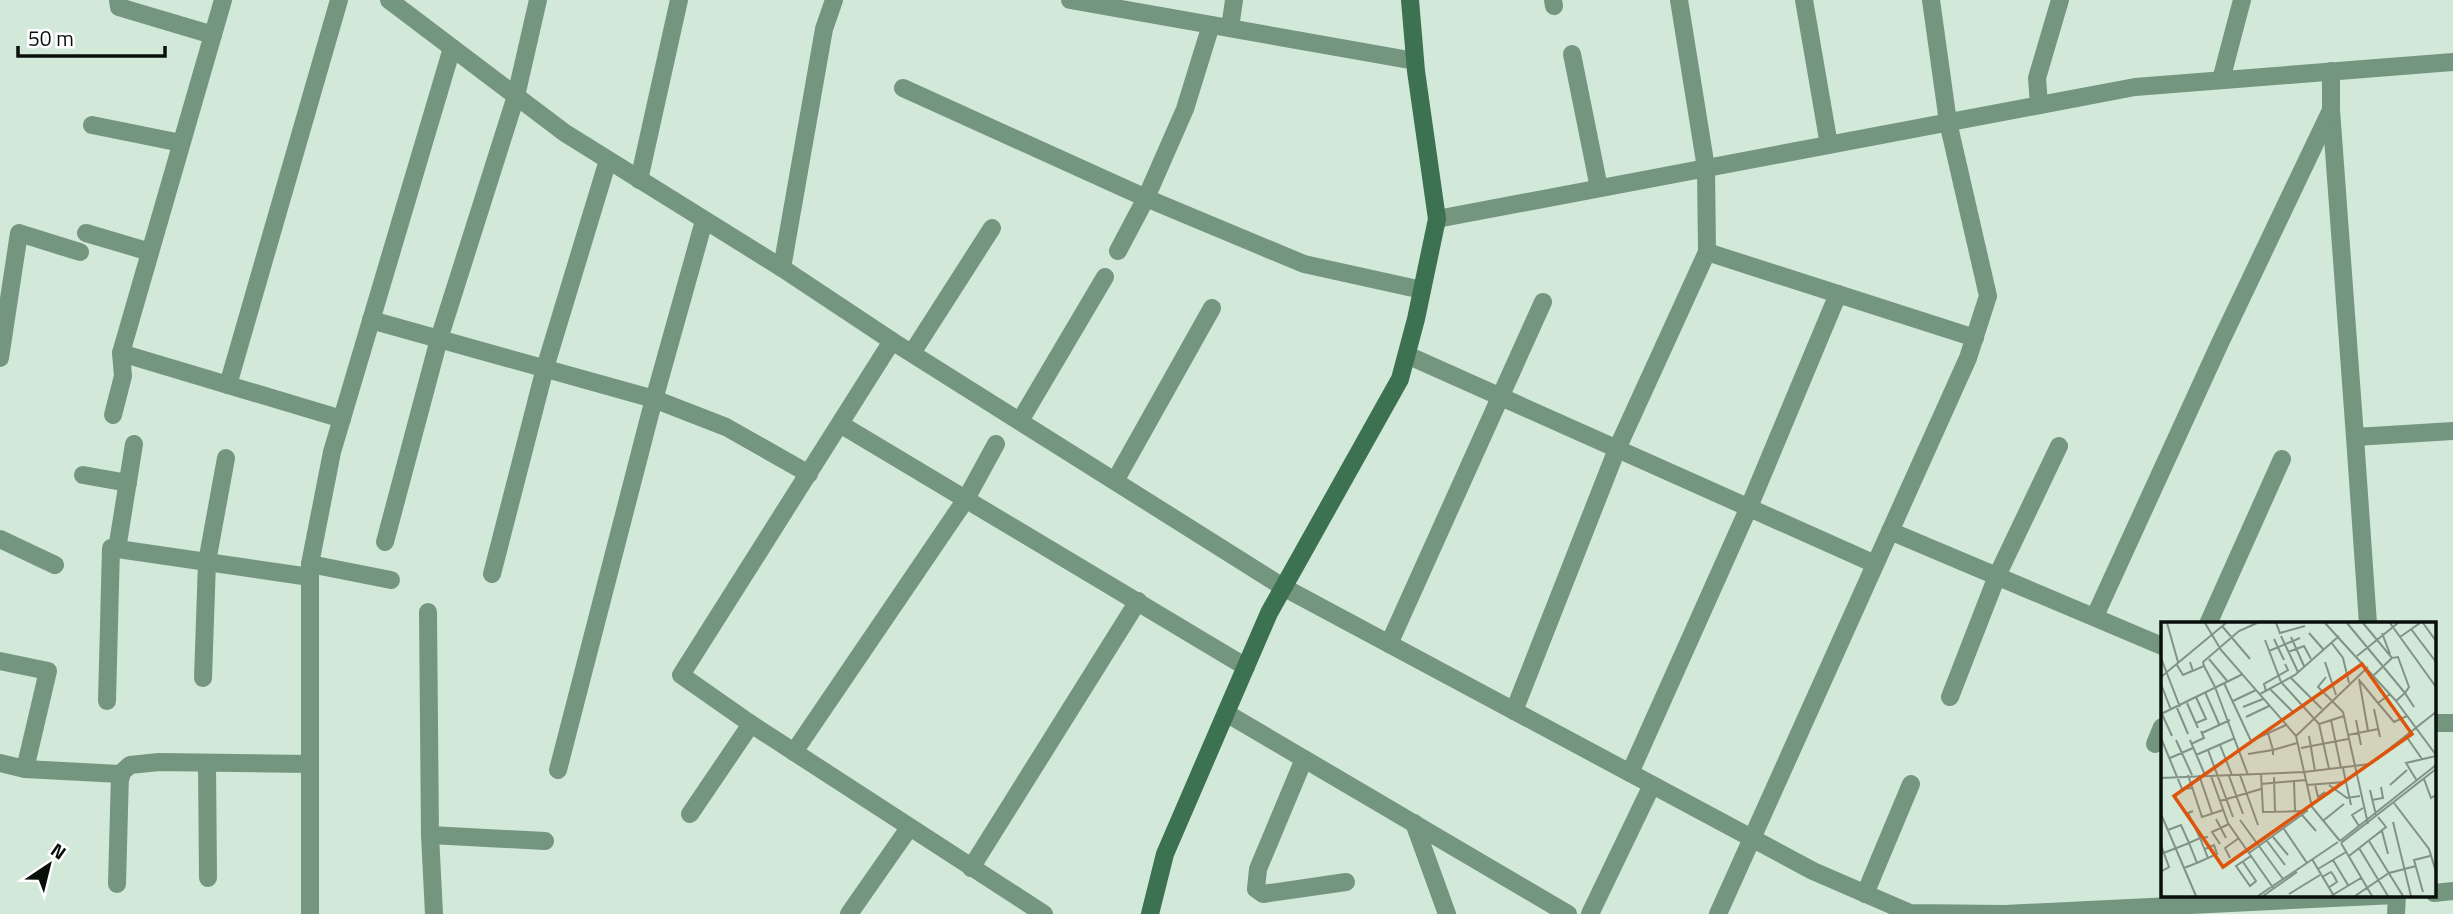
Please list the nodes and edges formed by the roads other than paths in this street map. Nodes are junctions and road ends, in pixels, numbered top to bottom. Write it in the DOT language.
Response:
graph roads {
  1 [pos="118,0"];
  2 [pos="223,0"];
  3 [pos="339,0"];
  4 [pos="538,0"];
  5 [pos="679,0"];
  6 [pos="834,0"];
  7 [pos="1070,0"];
  8 [pos="1234,0"];
  9 [pos="1410,0"];
  10 [pos="1679,0"];
  11 [pos="1804,0"];
  12 [pos="1931,0"];
  13 [pos="2060,0"];
  14 [pos="2242,0"];
  15 [pos="396,3"];
  16 [pos="1120,4"];
  17 [pos="1211,25"];
  18 [pos="1230,28"];
  19 [pos="213,35"];
  20 [pos="452,48"];
  21 [pos="1572,54"];
  22 [pos="1415,61"];
  23 [pos="2453,62"];
  24 [pos="2331,71"];
  25 [pos="2221,80"];
  26 [pos="903,88"];
  27 [pos="516,96"];
  28 [pos="2039,105"];
  29 [pos="2332,110"];
  30 [pos="1948,122"];
  31 [pos="92,125"];
  32 [pos="181,143"];
  33 [pos="1829,145"];
  34 [pos="608,160"];
  35 [pos="1706,168"];
  36 [pos="639,180"];
  37 [pos="1599,188"];
  38 [pos="1146,198"];
  39 [pos="1437,219"];
  40 [pos="704,221"];
  41 [pos="992,228"];
  42 [pos="86,233"];
  43 [pos="1118,251"];
  44 [pos="80,252"];
  45 [pos="150,252"];
  46 [pos="1707,252"];
  47 [pos="782,268"];
  48 [pos="1105,277"];
  49 [pos="1422,290"];
  50 [pos="1838,294"];
  51 [pos="1543,302"];
  52 [pos="1212,308"];
  53 [pos="3,319"];
  54 [pos="371,320"];
  55 [pos="1975,338"];
  56 [pos="439,339"];
  57 [pos="892,341"];
  58 [pos="121,353"];
  59 [pos="912,353"];
  60 [pos="1407,355"];
  61 [pos="0,358"];
  62 [pos="545,368"];
  63 [pos="228,385"];
  64 [pos="1500,396"];
  65 [pos="654,399"];
  66 [pos="113,415"];
  67 [pos="342,419"];
  68 [pos="1020,421"];
  69 [pos="840,424"];
  70 [pos="2453,431"];
  71 [pos="2355,437"];
  72 [pos="135,444"];
  73 [pos="996,444"];
  74 [pos="2059,446"];
  75 [pos="1617,449"];
  76 [pos="226,458"];
  77 [pos="2282,459"];
  78 [pos="808,474"];
  79 [pos="83,475"];
  80 [pos="1115,481"];
  81 [pos="128,483"];
  82 [pos="966,499"];
  83 [pos="1749,507"];
  84 [pos="1890,531"];
  85 [pos="0,539"];
  86 [pos="385,542"];
  87 [pos="117,549"];
  88 [pos="207,562"];
  89 [pos="1875,564"];
  90 [pos="55,565"];
  91 [pos="310,571"];
  92 [pos="492,574"];
  93 [pos="1997,576"];
  94 [pos="391,580"];
  95 [pos="1283,587"];
  96 [pos="1138,601"];
  97 [pos="428,612"];
  98 [pos="2095,616"];
  99 [pos="2209,622"];
  100 [pos="2368,622"];
  101 [pos="1389,644"];
  102 [pos="2161,646"];
  103 [pos="0,661"];
  104 [pos="1246,667"];
  105 [pos="203,678"];
  106 [pos="1950,697"];
  107 [pos="107,701"];
  108 [pos="1514,711"];
  109 [pos="1226,713"];
  110 [pos="751,724"];
  111 [pos="2161,729"];
  112 [pos="2155,744"];
  113 [pos="794,752"];
  114 [pos="1304,759"];
  115 [pos="0,763"];
  116 [pos="207,763"];
  117 [pos="310,764"];
  118 [pos="25,769"];
  119 [pos="558,770"];
  120 [pos="1630,773"];
  121 [pos="121,775"];
  122 [pos="1912,783"];
  123 [pos="1652,785"];
  124 [pos="690,814"];
  125 [pos="1414,824"];
  126 [pos="909,828"];
  127 [pos="430,835"];
  128 [pos="1751,838"];
  129 [pos="545,841"];
  130 [pos="971,867"];
  131 [pos="208,878"];
  132 [pos="1346,882"];
  133 [pos="117,884"];
  134 [pos="1865,894"];
  135 [pos="2355,897"];
  136 [pos="310,914"];
  137 [pos="434,914"];
  138 [pos="849,914"];
  139 [pos="1044,914"];
  140 [pos="1150,914"];
  141 [pos="1447,914"];
  142 [pos="1568,914"];
  143 [pos="1590,914"];
  144 [pos="1718,914"];
  1 -- 19 [label="street"];
  2 -- 19 [label="street"];
  3 -- 63 [label="street"];
  4 -- 27 [label="street"];
  5 -- 36 [label="street"];
  6 -- 47 [label="street"];
  7 -- 16 [label="street"];
  8 -- 18 [label="street"];
  9 -- 22 [label="main road"];
  10 -- 35 [label="street"];
  11 -- 33 [label="street"];
  12 -- 30 [label="street"];
  13 -- 28 [label="street"];
  14 -- 25 [label="street"];
  15 -- 20 [label="street"];
  16 -- 17 [label="street"];
  17 -- 18 [label="street"];
  17 -- 38 [label="street"];
  18 -- 22 [label="street"];
  19 -- 32 [label="street"];
  20 -- 27 [label="street"];
  20 -- 54 [label="street"];
  21 -- 37 [label="street"];
  22 -- 39 [label="main road"];
  23 -- 24 [label="street"];
  24 -- 25 [label="street"];
  24 -- 29 [label="street"];
  25 -- 28 [label="street"];
  26 -- 38 [label="street"];
  27 -- 34 [label="street"];
  27 -- 56 [label="street"];
  28 -- 30 [label="street"];
  29 -- 71 [label="street"];
  29 -- 98 [label="street"];
  30 -- 33 [label="street"];
  30 -- 55 [label="street"];
  31 -- 32 [label="street"];
  32 -- 45 [label="street"];
  33 -- 35 [label="street"];
  34 -- 36 [label="street"];
  34 -- 62 [label="street"];
  35 -- 37 [label="street"];
  35 -- 46 [label="street"];
  36 -- 40 [label="street"];
  37 -- 39 [label="street"];
  38 -- 43 [label="street"];
  38 -- 49 [label="street"];
  39 -- 49 [label="main road"];
  40 -- 47 [label="street"];
  40 -- 65 [label="street"];
  41 -- 59 [label="street"];
  42 -- 45 [label="street"];
  44 -- 53 [label="street"];
  45 -- 58 [label="street"];
  46 -- 50 [label="street"];
  46 -- 75 [label="street"];
  47 -- 57 [label="street"];
  48 -- 68 [label="street"];
  49 -- 60 [label="main road"];
  50 -- 55 [label="street"];
  50 -- 83 [label="street"];
  51 -- 64 [label="street"];
  52 -- 80 [label="street"];
  53 -- 61 [label="street"];
  54 -- 56 [label="street"];
  54 -- 67 [label="street"];
  55 -- 84 [label="street"];
  56 -- 62 [label="street"];
  56 -- 86 [label="street"];
  57 -- 59 [label="street"];
  57 -- 69 [label="street"];
  58 -- 63 [label="street"];
  58 -- 66 [label="street"];
  59 -- 68 [label="street"];
  60 -- 64 [label="street"];
  60 -- 95 [label="main road"];
  62 -- 65 [label="street"];
  62 -- 92 [label="street"];
  63 -- 67 [label="street"];
  64 -- 75 [label="street"];
  64 -- 101 [label="street"];
  65 -- 78 [label="street"];
  65 -- 119 [label="street"];
  67 -- 91 [label="street"];
  68 -- 80 [label="street"];
  69 -- 78 [label="street"];
  69 -- 82 [label="street"];
  70 -- 71 [label="street"];
  71 -- 100 [label="street"];
  72 -- 81 [label="street"];
  73 -- 82 [label="street"];
  74 -- 93 [label="street"];
  75 -- 83 [label="street"];
  75 -- 108 [label="street"];
  76 -- 88 [label="street"];
  77 -- 99 [label="street"];
  78 -- 110 [label="street"];
  79 -- 81 [label="street"];
  80 -- 95 [label="street"];
  81 -- 87 [label="street"];
  82 -- 96 [label="street"];
  82 -- 113 [label="street"];
  83 -- 89 [label="street"];
  83 -- 120 [label="street"];
  84 -- 89 [label="street"];
  84 -- 93 [label="street"];
  85 -- 90 [label="street"];
  87 -- 88 [label="street"];
  87 -- 107 [label="street"];
  88 -- 91 [label="street"];
  88 -- 105 [label="street"];
  89 -- 128 [label="street"];
  91 -- 94 [label="street"];
  91 -- 117 [label="street"];
  93 -- 98 [label="street"];
  93 -- 106 [label="street"];
  95 -- 101 [label="street"];
  95 -- 104 [label="main road"];
  96 -- 104 [label="street"];
  96 -- 130 [label="street"];
  97 -- 127 [label="street"];
  98 -- 102 [label="street"];
  101 -- 108 [label="street"];
  103 -- 118 [label="street"];
  104 -- 109 [label="main road"];
  108 -- 120 [label="street"];
  109 -- 114 [label="street"];
  109 -- 140 [label="main road"];
  110 -- 113 [label="street"];
  110 -- 124 [label="street"];
  111 -- 112 [label="street"];
  113 -- 126 [label="street"];
  114 -- 125 [label="street"];
  114 -- 132 [label="street"];
  115 -- 118 [label="street"];
  116 -- 117 [label="street"];
  116 -- 121 [label="street"];
  116 -- 131 [label="street"];
  117 -- 136 [label="street"];
  118 -- 121 [label="street"];
  120 -- 123 [label="street"];
  121 -- 133 [label="street"];
  122 -- 134 [label="street"];
  123 -- 128 [label="street"];
  123 -- 143 [label="street"];
  125 -- 141 [label="street"];
  125 -- 142 [label="street"];
  126 -- 130 [label="street"];
  126 -- 138 [label="street"];
  127 -- 129 [label="street"];
  127 -- 137 [label="street"];
  128 -- 134 [label="street"];
  128 -- 144 [label="street"];
  130 -- 139 [label="street"];
  134 -- 135 [label="street"];
}
